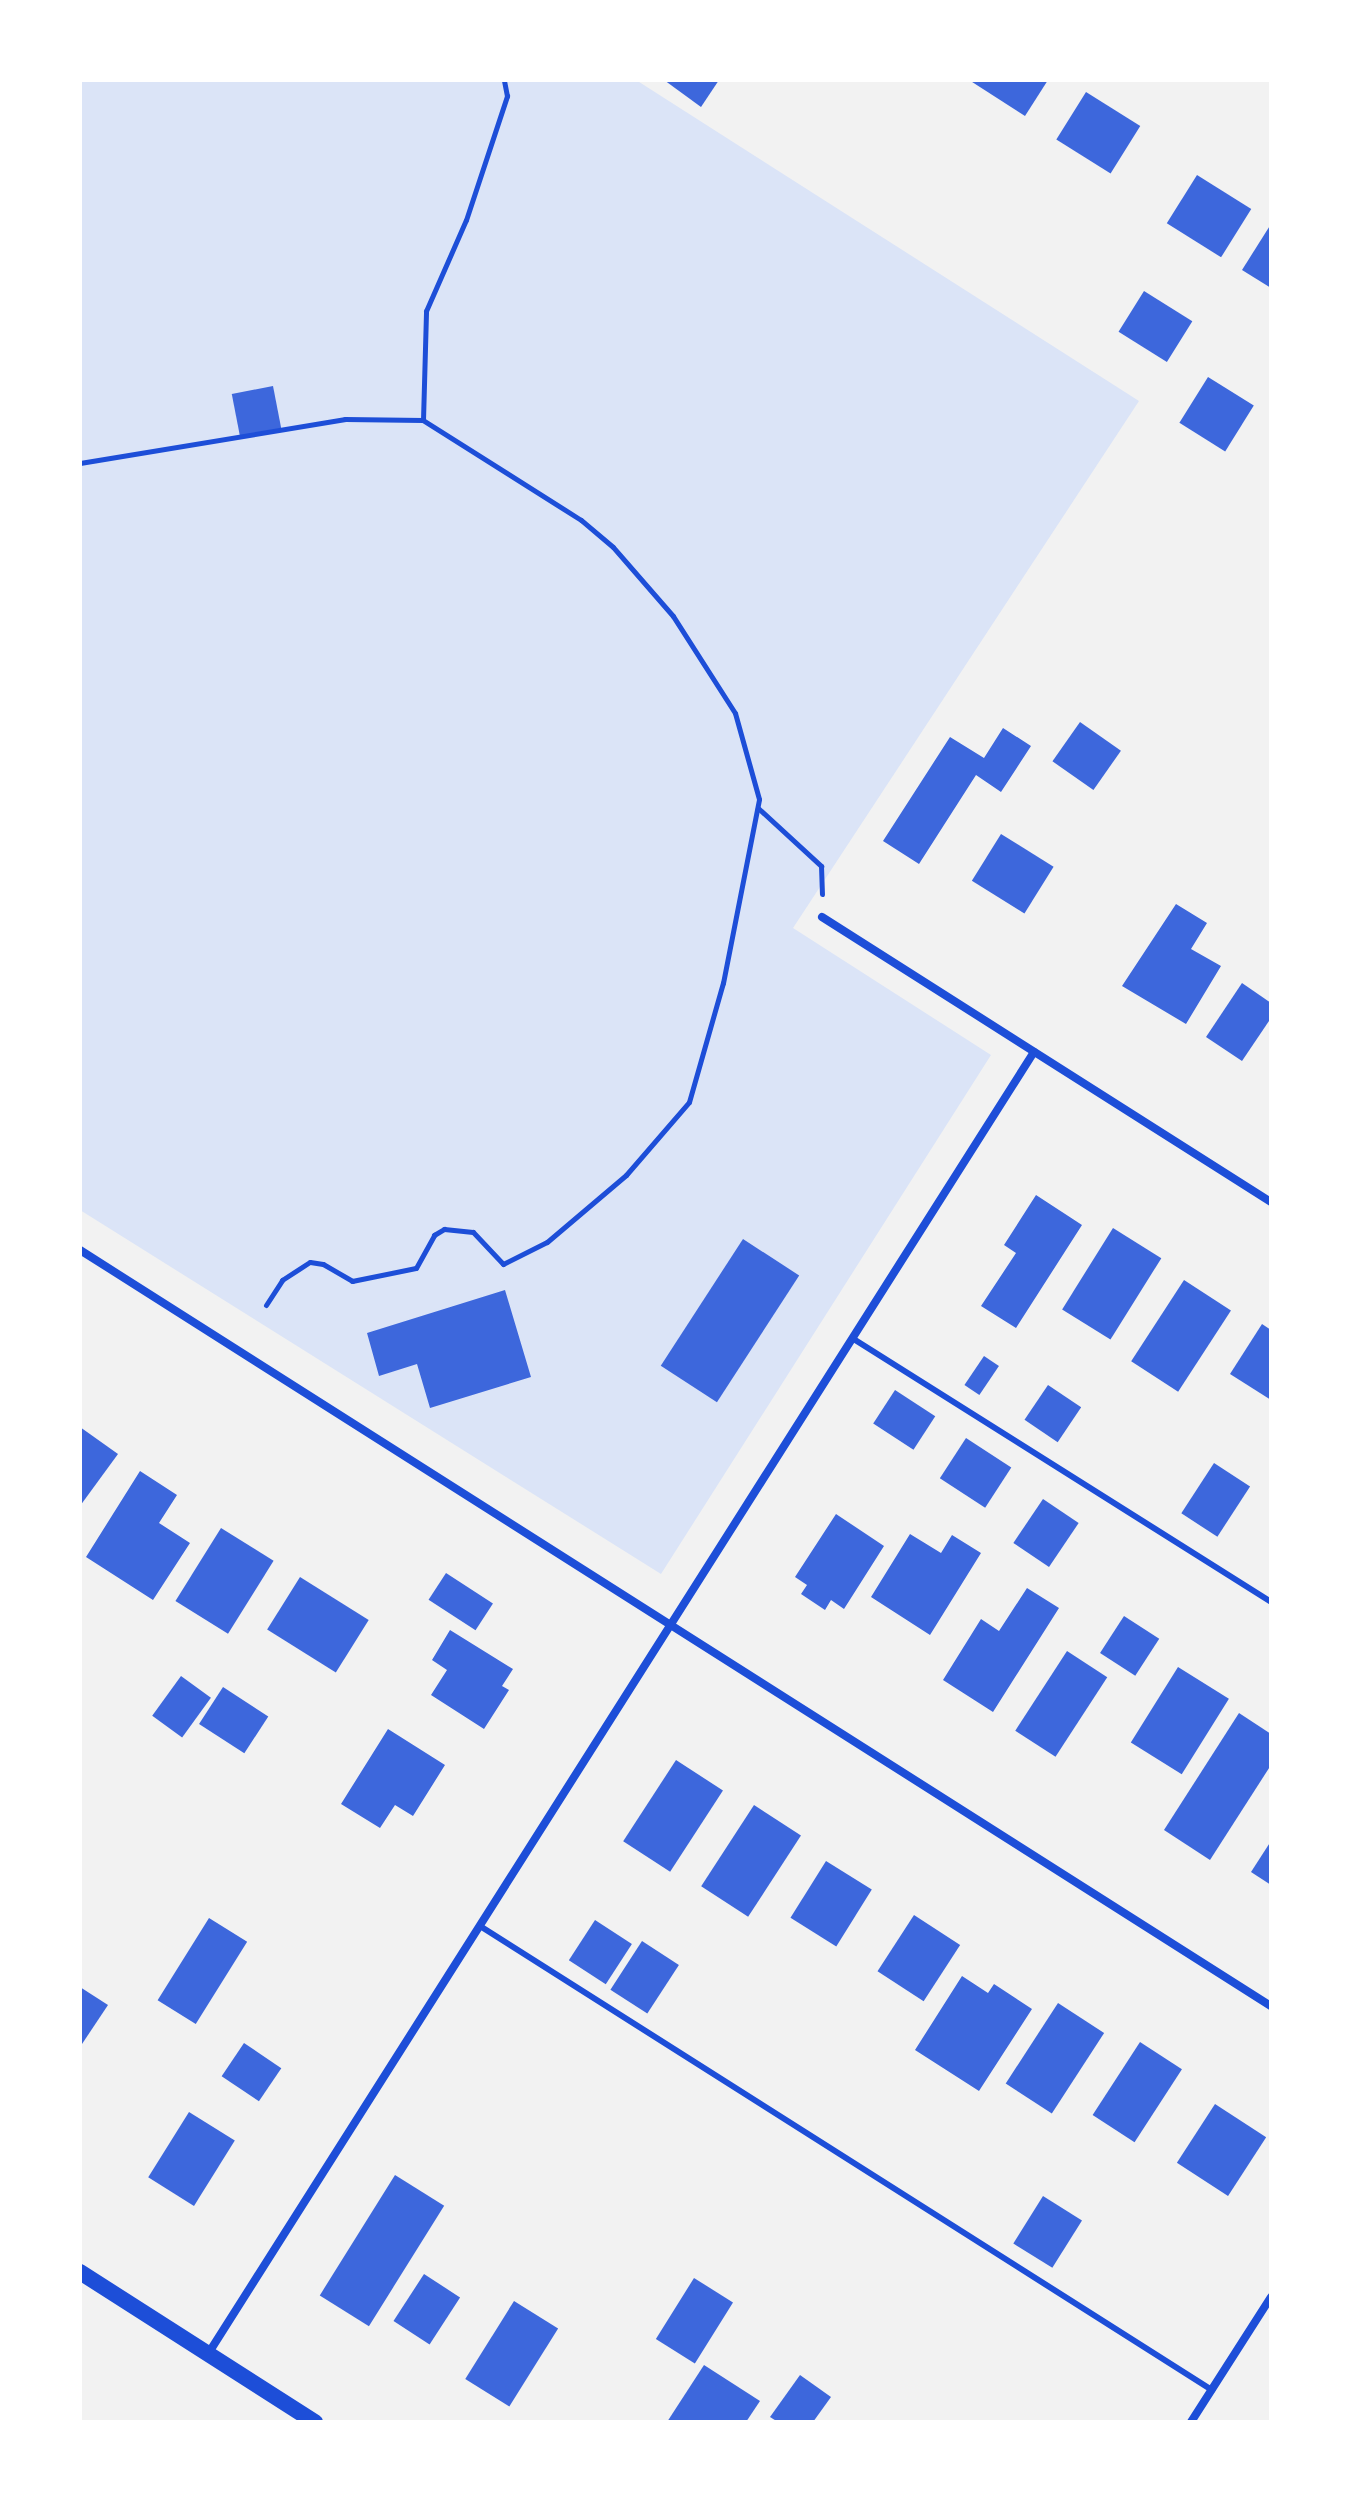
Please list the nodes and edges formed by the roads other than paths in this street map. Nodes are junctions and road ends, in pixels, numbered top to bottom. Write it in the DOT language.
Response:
graph roads {
  1 [pos="822,917"];
  2 [pos="1034,1052"];
  3 [pos="1271,1202"];
  4 [pos="80,1250"];
  5 [pos="852,1338"];
  6 [pos="1271,1602"];
  7 [pos="671,1625"];
  8 [pos="480,1926"];
  9 [pos="1271,2006"];
  10 [pos="80,2272"];
  11 [pos="1271,2297"];
  12 [pos="208,2354"];
  13 [pos="1212,2390"];
  14 [pos="315,2422"];
  15 [pos="1191,2422"];
  1 -- 2 [label="street"];
  2 -- 3 [label="street"];
  2 -- 5 [label="street"];
  4 -- 7 [label="street"];
  5 -- 6 [label="lane"];
  5 -- 7 [label="street"];
  7 -- 8 [label="street"];
  7 -- 9 [label="street"];
  8 -- 12 [label="street"];
  8 -- 13 [label="lane"];
  10 -- 12 [label="main road"];
  11 -- 13 [label="street"];
  12 -- 14 [label="main road"];
  13 -- 15 [label="street"];
}
